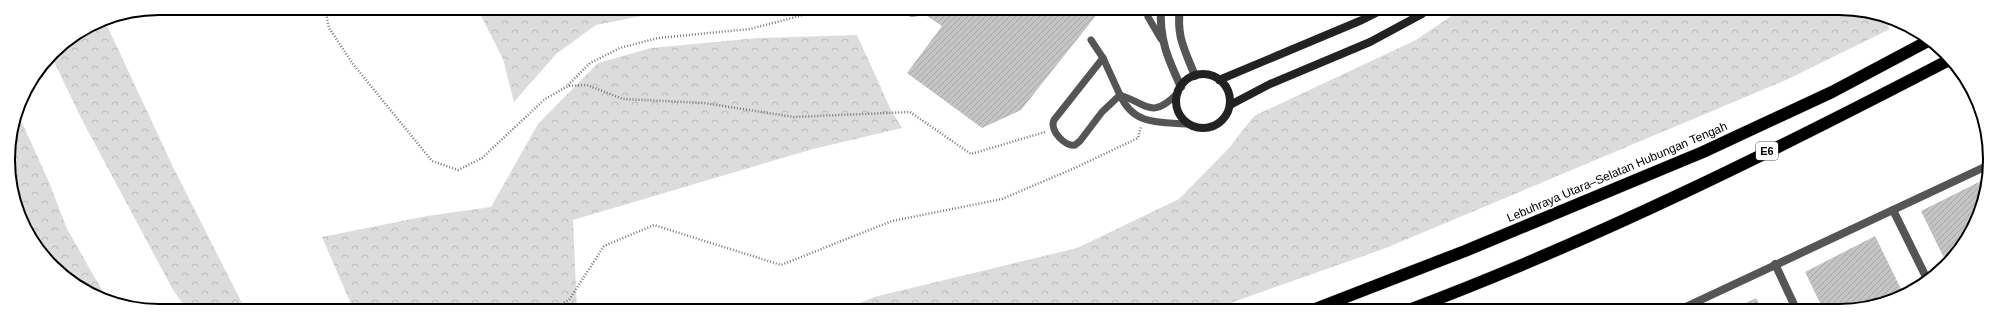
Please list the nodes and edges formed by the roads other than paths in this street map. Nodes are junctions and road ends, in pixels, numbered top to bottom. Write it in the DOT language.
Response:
graph roads {
  1 [pos="1148,15"];
  2 [pos="1161,15"];
  3 [pos="1179,15"];
  4 [pos="1371,15"];
  5 [pos="1417,15"];
  6 [pos="1161,39"];
  7 [pos="1091,40"];
  8 [pos="1924,43"];
  9 [pos="1103,58"];
  10 [pos="1945,62"];
  11 [pos="1195,76"];
  12 [pos="1219,80"];
  13 [pos="1179,90"];
  14 [pos="1120,95"];
  15 [pos="1230,105"];
  16 [pos="1188,124"];
  17 [pos="1983,168"];
  18 [pos="1893,210"];
  19 [pos="1774,264"];
  20 [pos="1925,275"];
  21 [pos="1328,304"];
  22 [pos="1425,304"];
  23 [pos="1691,304"];
  24 [pos="1794,304"];
  1 -- 6 [label="lane"];
  2 -- 6 [label="street"];
  3 -- 11 [label="street"];
  4 -- 12 [label="main road"];
  5 -- 15 [label="main road"];
  6 -- 13 [label="street"];
  7 -- 9 [label="lane"];
  8 -- 21 [label="highway, Lebuhraya Utara–Selatan Hubungan Tengah / E6"];
  9 -- 14 [label="lane"];
  9 -- 14 [label="lane"];
  10 -- 22 [label="highway, E6"];
  11 -- 12 [label="main road"];
  11 -- 13 [label="main road"];
  12 -- 15 [label="main road"];
  13 -- 14 [label="lane"];
  13 -- 16 [label="main road"];
  14 -- 16 [label="lane"];
  15 -- 16 [label="main road"];
  17 -- 18 [label="street"];
  18 -- 19 [label="street"];
  18 -- 20 [label="street"];
  19 -- 23 [label="street"];
  19 -- 24 [label="street"];
}
